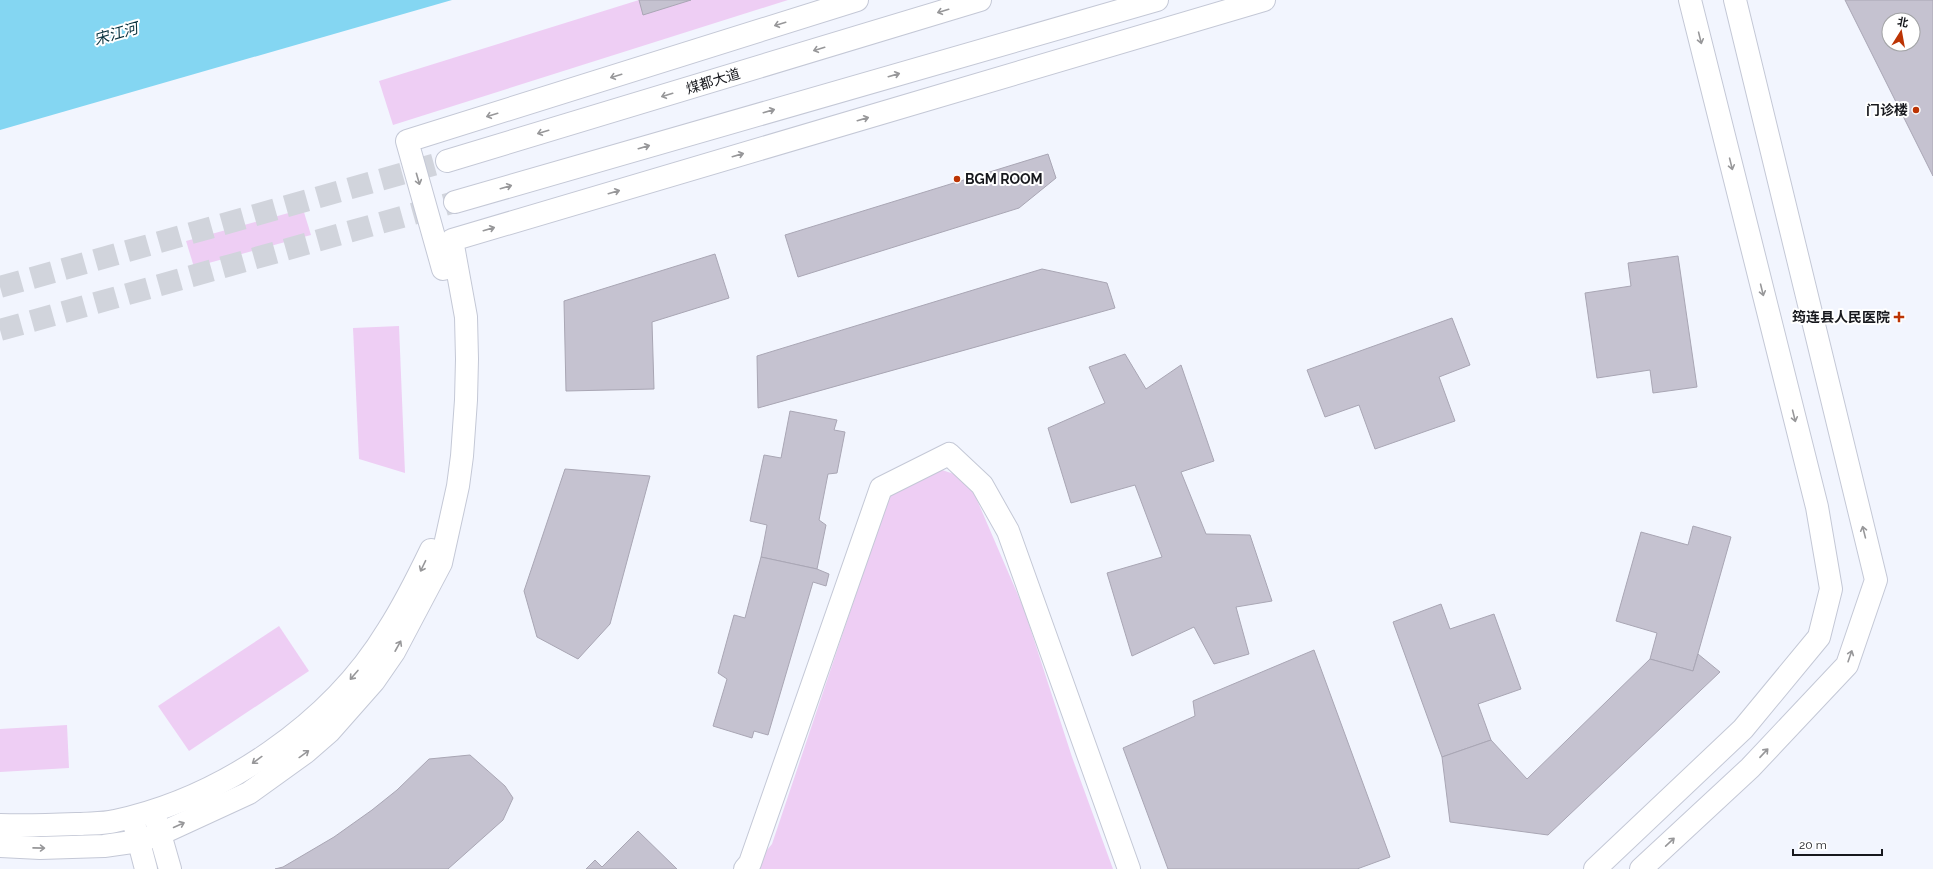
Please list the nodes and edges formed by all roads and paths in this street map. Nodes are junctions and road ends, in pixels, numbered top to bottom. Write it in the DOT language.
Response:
graph roads {
  1 [pos="857,0"];
  2 [pos="980,0"];
  3 [pos="1157,0"];
  4 [pos="1264,0"];
  5 [pos="1690,0"];
  6 [pos="1736,0"];
  7 [pos="447,161"];
  8 [pos="455,202"];
  9 [pos="153,810"];
  10 [pos="133,816"];
  11 [pos="0,824"];
  12 [pos="160,834"];
  13 [pos="139,842"];
  14 [pos="0,846"];
  15 [pos="146,869"];
  16 [pos="170,869"];
  17 [pos="745,869"];
  18 [pos="1129,869"];
  19 [pos="1595,869"];
  20 [pos="1641,869"];
  1 -- 9 [label="street, one-way"];
  2 -- 7 [label="street, 煤都大道, one-way"];
  8 -- 3 [label="street, one-way"];
  12 -- 4 [label="street, one-way"];
  5 -- 19 [label="street, one-way"];
  20 -- 6 [label="street, one-way"];
  9 -- 10 [label="street"];
  9 -- 12 [label="street"];
  10 -- 11 [label="street"];
  10 -- 13 [label="street"];
  12 -- 13 [label="street"];
  12 -- 16 [label="street"];
  14 -- 13 [label="street, one-way"];
  13 -- 15 [label="street"];
  17 -- 18 [label="street"];
}
